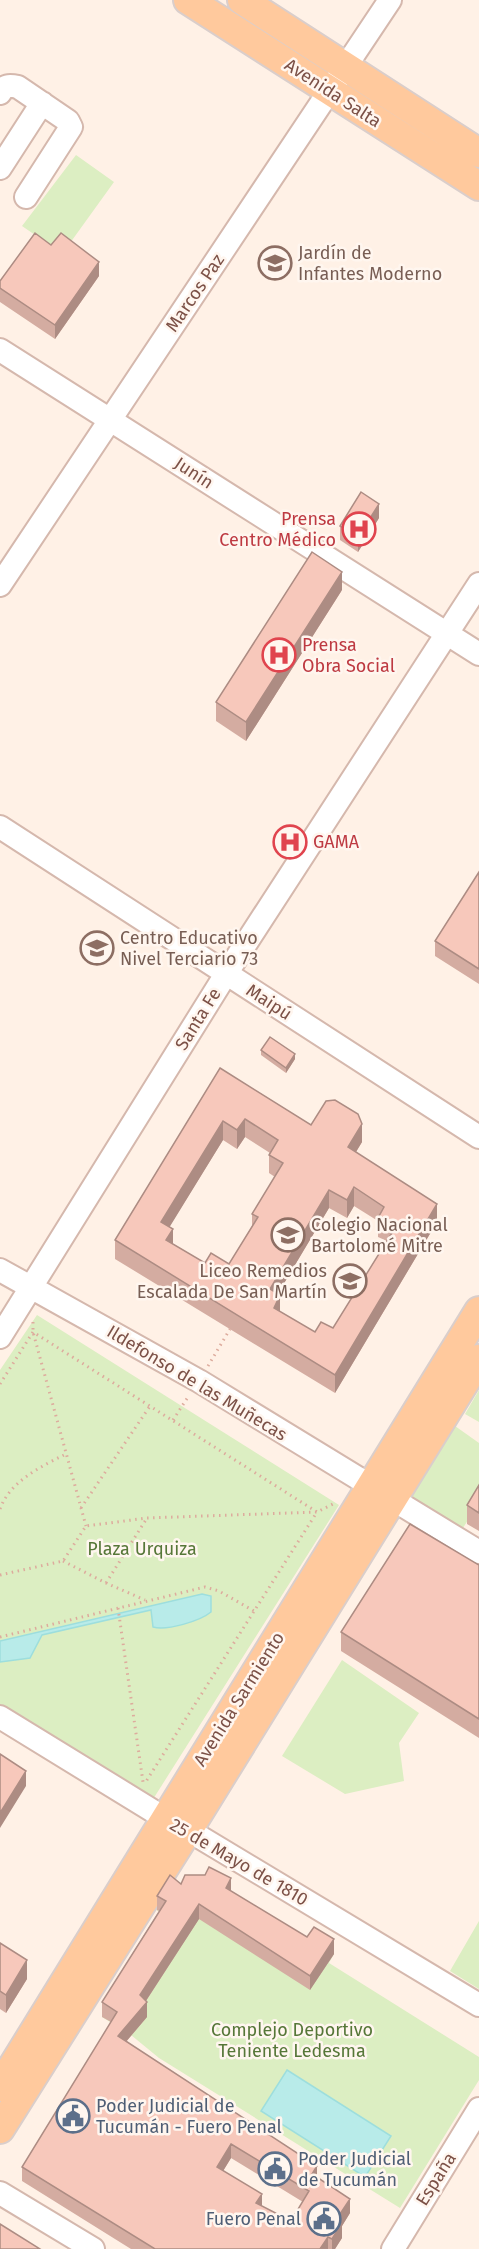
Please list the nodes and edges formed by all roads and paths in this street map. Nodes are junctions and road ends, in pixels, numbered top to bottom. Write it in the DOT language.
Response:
graph roads {
  1 [pos="188,0"];
  2 [pos="242,0"];
  3 [pos="390,0"];
  4 [pos="338,79"];
  5 [pos="0,93"];
  6 [pos="42,103"];
  7 [pos="479,153"];
  8 [pos="0,168"];
  9 [pos="479,186"];
  10 [pos="26,197"];
  11 [pos="0,350"];
  12 [pos="110,419"];
  13 [pos="479,584"];
  14 [pos="0,585"];
  15 [pos="448,635"];
  16 [pos="479,654"];
  17 [pos="0,827"];
  18 [pos="226,974"];
  19 [pos="479,1137"];
  20 [pos="0,1270"];
  21 [pos="32,1286"];
  22 [pos="479,1311"];
  23 [pos="33,1320"];
  24 [pos="33,1332"];
  25 [pos="0,1337"];
  26 [pos="479,1359"];
  27 [pos="0,1384"];
  28 [pos="150,1406"];
  29 [pos="66,1454"];
  30 [pos="381,1493"];
  31 [pos="1,1500"];
  32 [pos="338,1502"];
  33 [pos="81,1508"];
  34 [pos="0,1509"];
  35 [pos="317,1512"];
  36 [pos="147,1518"];
  37 [pos="86,1526"];
  38 [pos="479,1552"];
  39 [pos="63,1560"];
  40 [pos="0,1575"];
  41 [pos="106,1583"];
  42 [pos="147,1601"];
  43 [pos="118,1608"];
  44 [pos="254,1611"];
  45 [pos="0,1637"];
  46 [pos="0,1717"];
  47 [pos="134,1779"];
  48 [pos="144,1785"];
  49 [pos="177,1825"];
  50 [pos="479,2005"];
  51 [pos="0,2087"];
  52 [pos="479,2109"];
  53 [pos="0,2129"];
  54 [pos="0,2193"];
  55 [pos="93,2249"];
  56 [pos="393,2249"];
  1 -- 4 [label="main road, Avenida Salta"];
  2 -- 4 [label="main road, Avenida Salta"];
  3 -- 4 [label="street, Marcos Paz"];
  4 -- 7 [label="main road, Avenida Salta"];
  4 -- 9 [label="main road, Avenida Salta"];
  4 -- 12 [label="street, Marcos Paz"];
  5 -- 6 [label="street"];
  6 -- 8 [label="street"];
  6 -- 10 [label="street"];
  11 -- 12 [label="street, Junín"];
  12 -- 14 [label="street, Marcos Paz"];
  12 -- 15 [label="street, Junín"];
  13 -- 15 [label="street, Santa Fe"];
  15 -- 16 [label="street, Junín"];
  15 -- 18 [label="street, Santa Fe"];
  17 -- 18 [label="street, Maipú"];
  18 -- 19 [label="street, Maipú"];
  18 -- 21 [label="street, Santa Fe"];
  20 -- 21 [label="street, Ildefonso de las Muñecas"];
  21 -- 25 [label="street, Santa Fe"];
  21 -- 30 [label="street, Ildefonso de las Muñecas"];
  22 -- 30 [label="main road, Avenida Sarmiento"];
  23 -- 24 [label="path"];
  24 -- 27 [label="path"];
  24 -- 28 [label="path"];
  24 -- 29 [label="path"];
  26 -- 30 [label="main road, Avenida Sarmiento"];
  28 -- 33 [label="path"];
  28 -- 35 [label="path"];
  29 -- 31 [label="path"];
  29 -- 33 [label="path"];
  30 -- 38 [label="street, Ildefonso de las Muñecas"];
  30 -- 49 [label="main road, Avenida Sarmiento"];
  31 -- 34 [label="path"];
  32 -- 35 [label="path"];
  33 -- 37 [label="path"];
  35 -- 36 [label="path"];
  35 -- 44 [label="path"];
  36 -- 37 [label="path"];
  36 -- 41 [label="path"];
  37 -- 39 [label="path"];
  39 -- 40 [label="path"];
  39 -- 41 [label="path"];
  41 -- 42 [label="path"];
  42 -- 43 [label="path"];
  42 -- 44 [label="path"];
  43 -- 45 [label="path"];
  43 -- 48 [label="path"];
  44 -- 48 [label="path"];
  46 -- 49 [label="street, 25 de Mayo de 1810"];
  47 -- 48 [label="path"];
  49 -- 50 [label="street, 25 de Mayo de 1810"];
  49 -- 51 [label="main road, Avenida Sarmiento"];
  49 -- 53 [label="main road, Avenida Sarmiento"];
  52 -- 56 [label="street, España"];
  54 -- 55 [label="street"];
}
